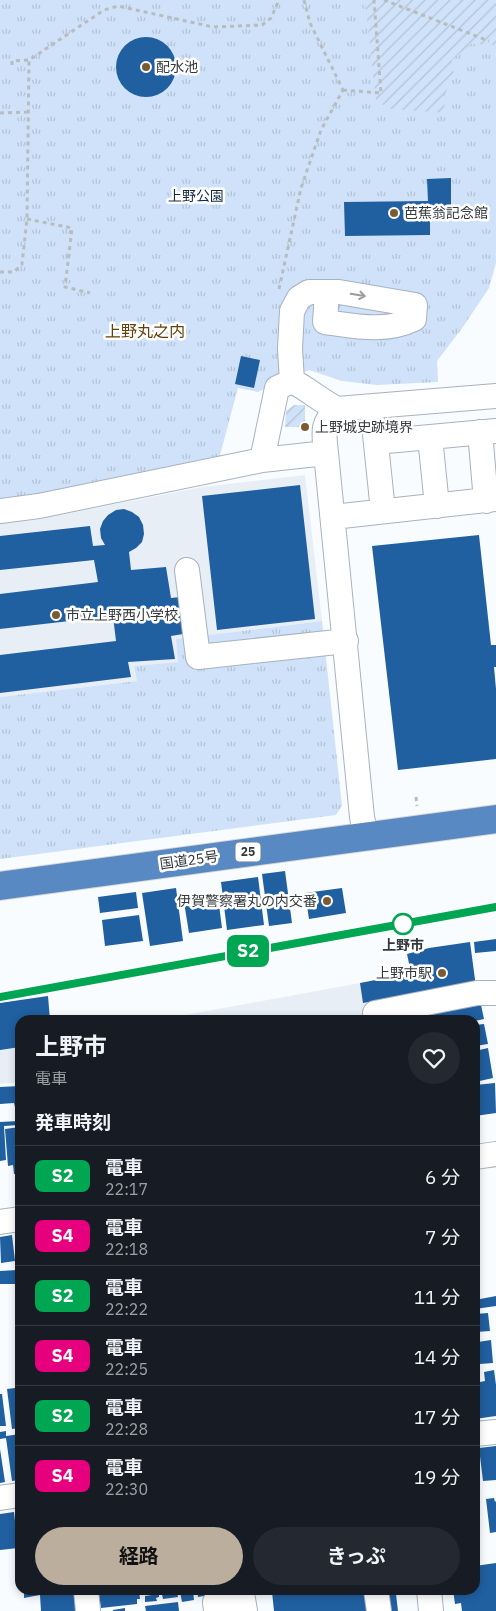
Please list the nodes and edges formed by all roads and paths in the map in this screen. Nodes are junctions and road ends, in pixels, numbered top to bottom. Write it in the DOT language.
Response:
graph roads {
  1 [pos="279,0"];
  2 [pos="304,0"];
  3 [pos="374,0"];
  4 [pos="384,0"];
  5 [pos="489,41"];
  6 [pos="29,60"];
  7 [pos="12,65"];
  8 [pos="343,90"];
  9 [pos="28,112"];
  10 [pos="0,113"];
  11 [pos="27,219"];
  12 [pos="0,272"];
  13 [pos="318,292"];
  14 [pos="90,293"];
  15 [pos="277,297"];
  16 [pos="292,381"];
  17 [pos="496,396"];
  18 [pos="337,409"];
  19 [pos="488,431"];
  20 [pos="430,437"];
  21 [pos="326,453"];
  22 [pos="262,460"];
  23 [pos="491,500"];
  24 [pos="437,506"];
  25 [pos="0,511"];
  26 [pos="383,511"];
  27 [pos="333,517"];
  28 [pos="187,570"];
  29 [pos="346,641"];
  30 [pos="416,797"];
  31 [pos="418,811"];
  32 [pos="496,819"];
  33 [pos="366,836"];
  34 [pos="0,886"];
  35 [pos="496,993"];
  36 [pos="375,1012"];
  37 [pos="496,1154"];
  38 [pos="480,1156"];
  39 [pos="15,1220"];
  40 [pos="0,1222"];
  41 [pos="496,1432"];
  42 [pos="480,1434"];
  43 [pos="15,1496"];
  44 [pos="0,1498"];
  45 [pos="86,1595"];
  46 [pos="377,1595"];
  47 [pos="430,1595"];
  48 [pos="88,1611"];
  49 [pos="379,1611"];
  50 [pos="432,1611"];
  1 -- 6 [label="path"];
  2 -- 8 [label="path"];
  3 -- 8 [label="path"];
  4 -- 5 [label="path"];
  6 -- 7 [label="path"];
  6 -- 9 [label="path"];
  8 -- 15 [label="path"];
  9 -- 10 [label="path"];
  9 -- 11 [label="path"];
  11 -- 12 [label="path"];
  11 -- 14 [label="path"];
  13 -- 16 [label="street"];
  16 -- 18 [label="street"];
  16 -- 22 [label="street"];
  17 -- 18 [label="street"];
  18 -- 21 [label="street"];
  19 -- 20 [label="street"];
  19 -- 23 [label="street"];
  20 -- 24 [label="street"];
  20 -- 26 [label="street"];
  21 -- 22 [label="street"];
  21 -- 27 [label="street"];
  22 -- 25 [label="street"];
  23 -- 24 [label="street"];
  24 -- 26 [label="street"];
  26 -- 27 [label="street"];
  27 -- 29 [label="street"];
  28 -- 29 [label="street"];
  29 -- 33 [label="street"];
  30 -- 31 [label="path"];
  32 -- 33 [label="highway, 国道25号 / 25"];
  33 -- 34 [label="highway, 国道25号 / 25"];
  35 -- 36 [label="street"];
  37 -- 38 [label="street"];
  39 -- 40 [label="street"];
  41 -- 42 [label="street"];
  43 -- 44 [label="street"];
  45 -- 48 [label="street"];
  46 -- 49 [label="street"];
  47 -- 50 [label="street"];
}
